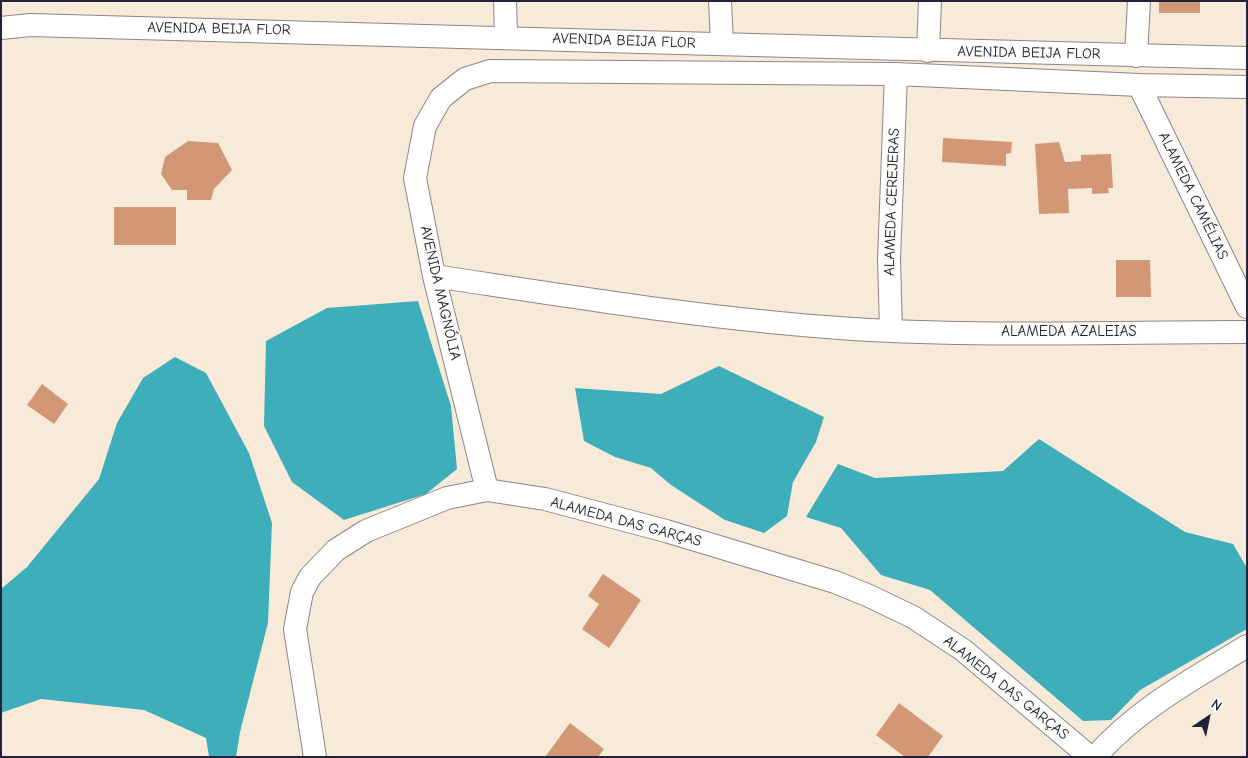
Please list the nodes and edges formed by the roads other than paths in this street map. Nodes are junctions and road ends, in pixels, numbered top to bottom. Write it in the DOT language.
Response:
graph roads {
  1 [pos="505,1"];
  2 [pos="720,1"];
  3 [pos="930,1"];
  4 [pos="1139,1"];
  5 [pos="1,28"];
  6 [pos="506,36"];
  7 [pos="722,44"];
  8 [pos="928,51"];
  9 [pos="1136,56"];
  10 [pos="1247,58"];
  11 [pos="896,74"];
  12 [pos="1139,86"];
  13 [pos="1247,87"];
  14 [pos="441,98"];
  15 [pos="434,276"];
  16 [pos="1247,307"];
  17 [pos="891,330"];
  18 [pos="1247,332"];
  19 [pos="487,490"];
  20 [pos="1247,646"];
  21 [pos="315,757"];
  22 [pos="1090,757"];
  23 [pos="1095,757"];
  1 -- 6 [label="street"];
  2 -- 7 [label="street"];
  3 -- 8 [label="street"];
  4 -- 9 [label="street"];
  5 -- 6 [label="street, AVENIDA BEIJA FLOR"];
  6 -- 7 [label="street, AVENIDA BEIJA FLOR"];
  7 -- 8 [label="street, AVENIDA BEIJA FLOR"];
  8 -- 9 [label="street, AVENIDA BEIJA FLOR"];
  9 -- 10 [label="street, AVENIDA BEIJA FLOR"];
  11 -- 12 [label="street, AVENIDA BEIJA FLOR"];
  11 -- 14 [label="street, AVENIDA BEIJA FLOR"];
  11 -- 17 [label="street, ALAMEDA CEREJERAS"];
  12 -- 13 [label="street, AVENIDA BEIJA FLOR"];
  12 -- 16 [label="street, ALAMEDA CAMÉLIAS"];
  14 -- 15 [label="street, AVENIDA MAGNÓLIA"];
  15 -- 17 [label="street, ALAMEDA AZALEIAS"];
  15 -- 19 [label="street, AVENIDA MAGNÓLIA"];
  17 -- 18 [label="street, ALAMEDA AZALEIAS"];
  19 -- 21 [label="street, ALAMEDA DAS GARÇAS"];
  19 -- 22 [label="street, ALAMEDA DAS GARÇAS"];
  20 -- 23 [label="street"];
}
